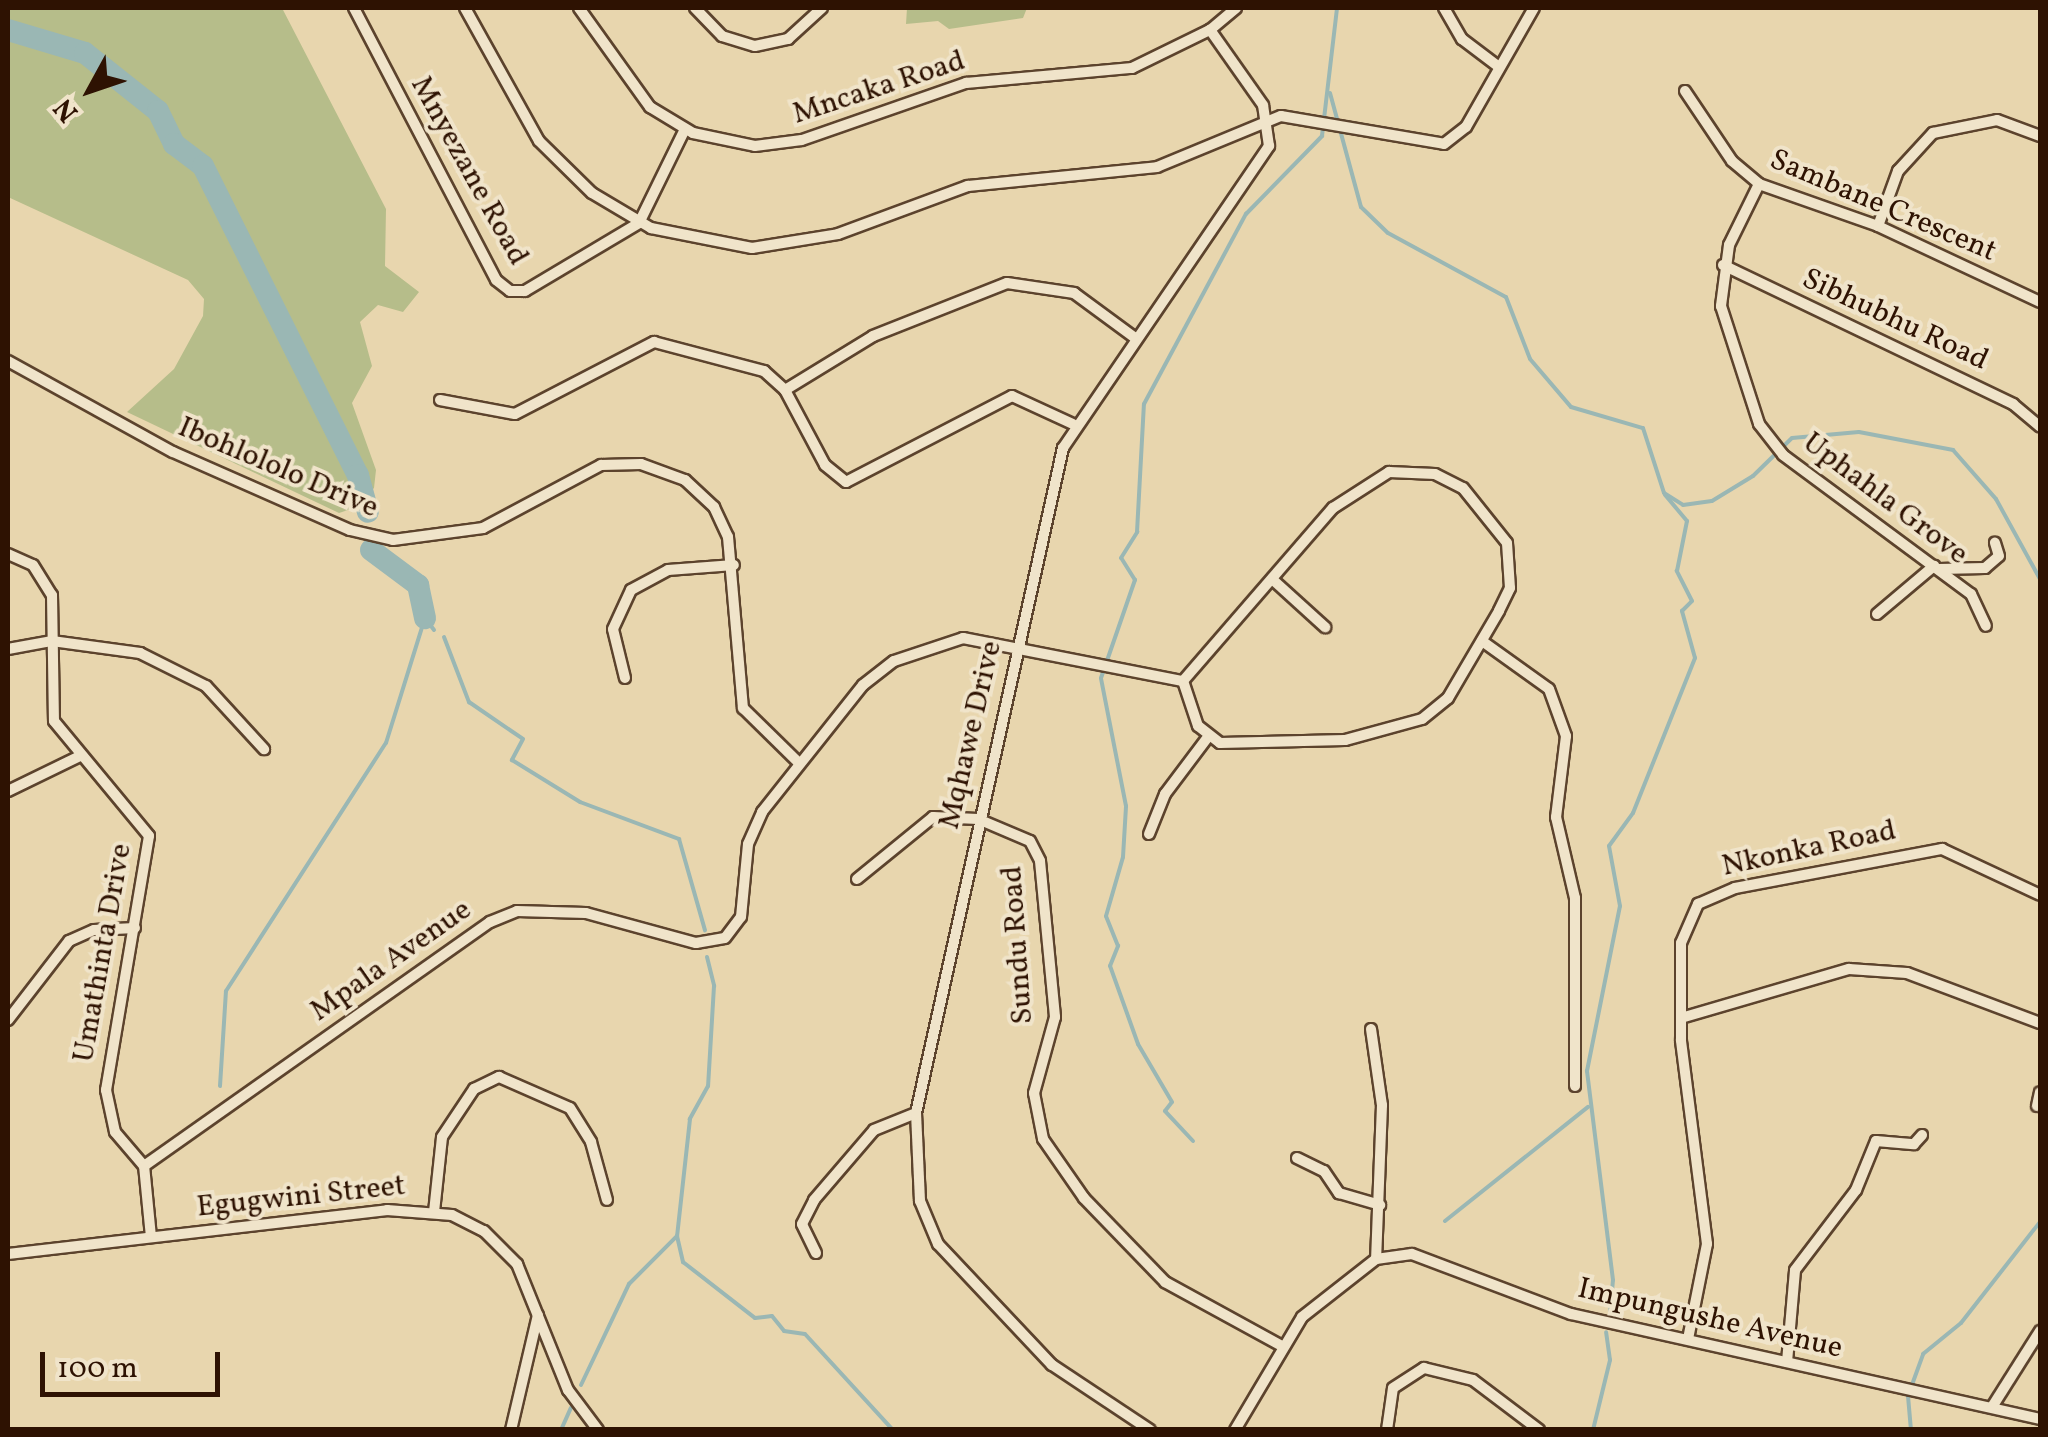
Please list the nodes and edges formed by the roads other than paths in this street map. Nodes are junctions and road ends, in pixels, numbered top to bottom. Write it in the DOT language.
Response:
graph roads {
  1 [pos="354,8"];
  2 [pos="465,8"];
  3 [pos="579,8"];
  4 [pos="695,8"];
  5 [pos="822,8"];
  6 [pos="1236,8"];
  7 [pos="1444,8"];
  8 [pos="1534,8"];
  9 [pos="1210,30"];
  10 [pos="1499,67"];
  11 [pos="1685,92"];
  12 [pos="1268,118"];
  13 [pos="685,129"];
  14 [pos="2040,136"];
  15 [pos="1758,184"];
  16 [pos="639,223"];
  17 [pos="1878,226"];
  18 [pos="1723,265"];
  19 [pos="2040,302"];
  20 [pos="1135,338"];
  21 [pos="8,360"];
  22 [pos="785,390"];
  23 [pos="440,400"];
  24 [pos="1073,424"];
  25 [pos="2040,427"];
  26 [pos="1995,542"];
  27 [pos="8,554"];
  28 [pos="734,566"];
  29 [pos="1936,567"];
  30 [pos="1272,579"];
  31 [pos="1877,614"];
  32 [pos="1986,626"];
  33 [pos="1325,627"];
  34 [pos="52,641"];
  35 [pos="1482,641"];
  36 [pos="1018,645"];
  37 [pos="8,649"];
  38 [pos="625,678"];
  39 [pos="1182,680"];
  40 [pos="1208,737"];
  41 [pos="264,749"];
  42 [pos="80,756"];
  43 [pos="799,764"];
  44 [pos="8,792"];
  45 [pos="978,819"];
  46 [pos="1149,834"];
  47 [pos="857,879"];
  48 [pos="2040,895"];
  49 [pos="135,928"];
  50 [pos="1682,1018"];
  51 [pos="8,1020"];
  52 [pos="2040,1023"];
  53 [pos="1371,1029"];
  54 [pos="1575,1086"];
  55 [pos="2040,1092"];
  56 [pos="2037,1106"];
  57 [pos="916,1113"];
  58 [pos="1922,1135"];
  59 [pos="1298,1158"];
  60 [pos="144,1166"];
  61 [pos="607,1200"];
  62 [pos="1380,1205"];
  63 [pos="434,1212"];
  64 [pos="151,1237"];
  65 [pos="816,1253"];
  66 [pos="8,1254"];
  67 [pos="1376,1259"];
  68 [pos="538,1314"];
  69 [pos="2040,1332"];
  70 [pos="1688,1339"];
  71 [pos="1282,1346"];
  72 [pos="1786,1362"];
  73 [pos="1992,1407"];
  74 [pos="2040,1419"];
  75 [pos="511,1430"];
  76 [pos="598,1430"];
  77 [pos="1150,1430"];
  78 [pos="1235,1430"];
  79 [pos="1386,1430"];
  80 [pos="1539,1430"];
  1 -- 16 [label="street, Mnyezane Road"];
  2 -- 16 [label="street"];
  3 -- 13 [label="street, Mncaka Road"];
  4 -- 5 [label="street"];
  6 -- 9 [label="street, Mncaka Road"];
  7 -- 10 [label="street"];
  8 -- 10 [label="street"];
  9 -- 12 [label="street"];
  9 -- 13 [label="street, Mncaka Road"];
  10 -- 12 [label="street"];
  11 -- 15 [label="street, Sambane Crescent"];
  12 -- 16 [label="street"];
  12 -- 20 [label="street, Mqhawe Drive"];
  13 -- 16 [label="street"];
  14 -- 17 [label="street"];
  15 -- 17 [label="street, Sambane Crescent"];
  15 -- 18 [label="street, Uphahla Grove"];
  17 -- 19 [label="street, Sambane Crescent"];
  18 -- 25 [label="street, Sibhubhu Road"];
  18 -- 29 [label="street, Uphahla Grove"];
  20 -- 22 [label="street"];
  20 -- 24 [label="street, Mqhawe Drive"];
  21 -- 28 [label="street, Ibohlololo Drive"];
  22 -- 23 [label="street"];
  22 -- 24 [label="street"];
  24 -- 36 [label="street, Mqhawe Drive"];
  26 -- 29 [label="street"];
  27 -- 34 [label="street, Umathinta Drive"];
  28 -- 38 [label="street"];
  28 -- 43 [label="street, Ibohlololo Drive"];
  29 -- 31 [label="street"];
  29 -- 32 [label="street, Uphahla Grove"];
  30 -- 33 [label="street"];
  30 -- 35 [label="street"];
  30 -- 39 [label="street"];
  34 -- 37 [label="street"];
  34 -- 41 [label="street"];
  34 -- 42 [label="street, Umathinta Drive"];
  35 -- 40 [label="street"];
  35 -- 54 [label="street"];
  36 -- 39 [label="street, Mpala Avenue"];
  36 -- 43 [label="street, Mpala Avenue"];
  36 -- 45 [label="street, Mqhawe Drive"];
  39 -- 40 [label="street"];
  40 -- 46 [label="street"];
  42 -- 44 [label="street"];
  42 -- 49 [label="street, Umathinta Drive"];
  43 -- 60 [label="street, Mpala Avenue"];
  45 -- 47 [label="street"];
  45 -- 57 [label="street, Mqhawe Drive"];
  45 -- 71 [label="street, Sundu Road"];
  48 -- 50 [label="street, Nkonka Road"];
  49 -- 51 [label="street"];
  49 -- 60 [label="street, Umathinta Drive"];
  50 -- 52 [label="street"];
  50 -- 70 [label="street, Nkonka Road"];
  53 -- 62 [label="street"];
  55 -- 56 [label="street"];
  57 -- 65 [label="street"];
  57 -- 77 [label="street, Mqhawe Drive"];
  58 -- 72 [label="street"];
  59 -- 62 [label="street"];
  60 -- 64 [label="street"];
  61 -- 63 [label="street"];
  62 -- 67 [label="street"];
  63 -- 64 [label="street, Egugwini Street"];
  63 -- 68 [label="street, Egugwini Street"];
  64 -- 66 [label="street, Egugwini Street"];
  67 -- 70 [label="street, Impungushe Avenue"];
  67 -- 71 [label="street"];
  68 -- 75 [label="street"];
  68 -- 76 [label="street, Egugwini Street"];
  69 -- 73 [label="street"];
  70 -- 72 [label="street, Impungushe Avenue"];
  71 -- 78 [label="street"];
  72 -- 73 [label="street, Impungushe Avenue"];
  73 -- 74 [label="street, Impungushe Avenue"];
  79 -- 80 [label="street"];
}
